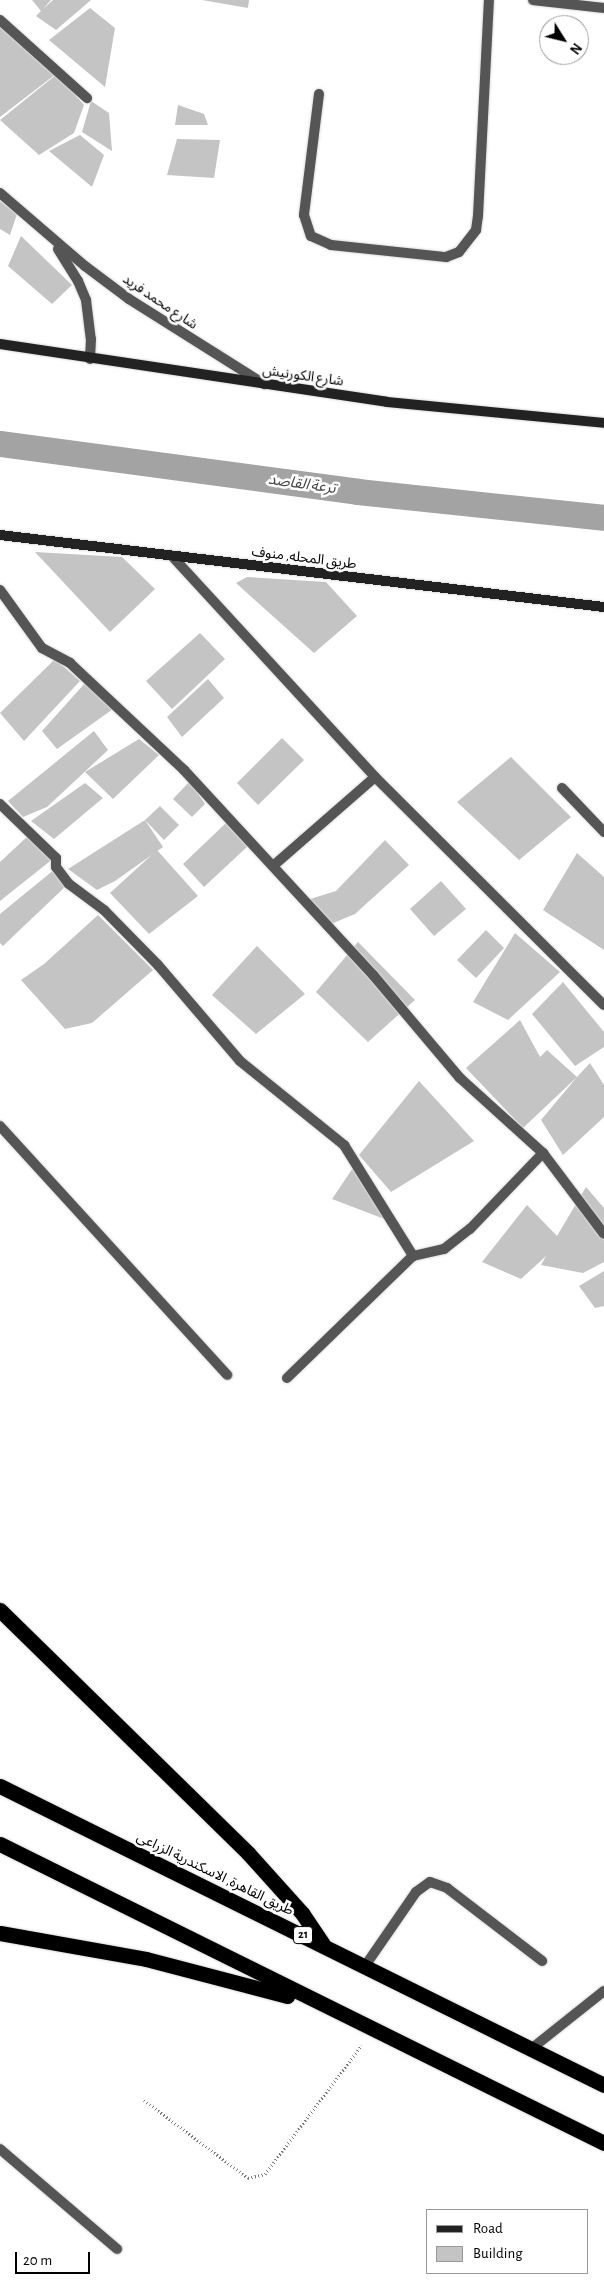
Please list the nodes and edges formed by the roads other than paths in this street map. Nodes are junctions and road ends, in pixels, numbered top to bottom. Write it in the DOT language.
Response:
graph roads {
  1 [pos="489,0"];
  2 [pos="533,0"];
  3 [pos="604,8"];
  4 [pos="0,20"];
  5 [pos="319,94"];
  6 [pos="87,98"];
  7 [pos="0,193"];
  8 [pos="43,231"];
  9 [pos="0,344"];
  10 [pos="90,359"];
  11 [pos="268,386"];
  12 [pos="604,423"];
  13 [pos="0,535"];
  14 [pos="172,556"];
  15 [pos="0,590"];
  16 [pos="604,607"];
  17 [pos="375,777"];
  18 [pos="562,788"];
  19 [pos="0,804"];
  20 [pos="604,832"];
  21 [pos="273,866"];
  22 [pos="604,1005"];
  23 [pos="0,1126"];
  24 [pos="543,1154"];
  25 [pos="604,1234"];
  26 [pos="413,1256"];
  27 [pos="228,1375"];
  28 [pos="287,1378"];
  29 [pos="0,1610"];
  30 [pos="0,1786"];
  31 [pos="0,1844"];
  32 [pos="0,1933"];
  33 [pos="324,1945"];
  34 [pos="542,1961"];
  35 [pos="365,1966"];
  36 [pos="604,1991"];
  37 [pos="325,2007"];
  38 [pos="531,2049"];
  39 [pos="604,2085"];
  40 [pos="604,2143"];
  41 [pos="0,2149"];
  42 [pos="116,2249"];
  1 -- 5 [label="street"];
  2 -- 3 [label="street"];
  4 -- 6 [label="street"];
  7 -- 8 [label="street, شارع محمد فريد"];
  8 -- 10 [label="street, شارع محمد فريد"];
  8 -- 11 [label="street, شارع محمد فريد"];
  9 -- 10 [label="main road, شارع الكورنيش"];
  10 -- 11 [label="main road, شارع الكورنيش"];
  11 -- 12 [label="main road, شارع الكورنيش"];
  13 -- 14 [label="main road, طريق المحله, منوف"];
  14 -- 16 [label="main road, طريق المحله, منوف"];
  14 -- 17 [label="street"];
  15 -- 21 [label="street"];
  17 -- 21 [label="street"];
  17 -- 22 [label="street"];
  18 -- 20 [label="street"];
  19 -- 26 [label="street"];
  21 -- 24 [label="street"];
  23 -- 27 [label="street"];
  24 -- 25 [label="street"];
  24 -- 26 [label="street"];
  26 -- 28 [label="street"];
  29 -- 33 [label="highway"];
  30 -- 33 [label="highway, طريق القاهرة, الاسكندرية الزراعى / 21"];
  31 -- 37 [label="highway"];
  32 -- 37 [label="highway"];
  33 -- 35 [label="highway, طريق القاهرة, الاسكندرية الزراعى / 21"];
  34 -- 35 [label="street"];
  35 -- 38 [label="highway, طريق القاهرة, الاسكندرية الزراعى / 21"];
  36 -- 38 [label="street"];
  37 -- 40 [label="highway"];
  38 -- 39 [label="highway, طريق القاهرة, الاسكندرية الزراعى / 21"];
  41 -- 42 [label="street"];
}
